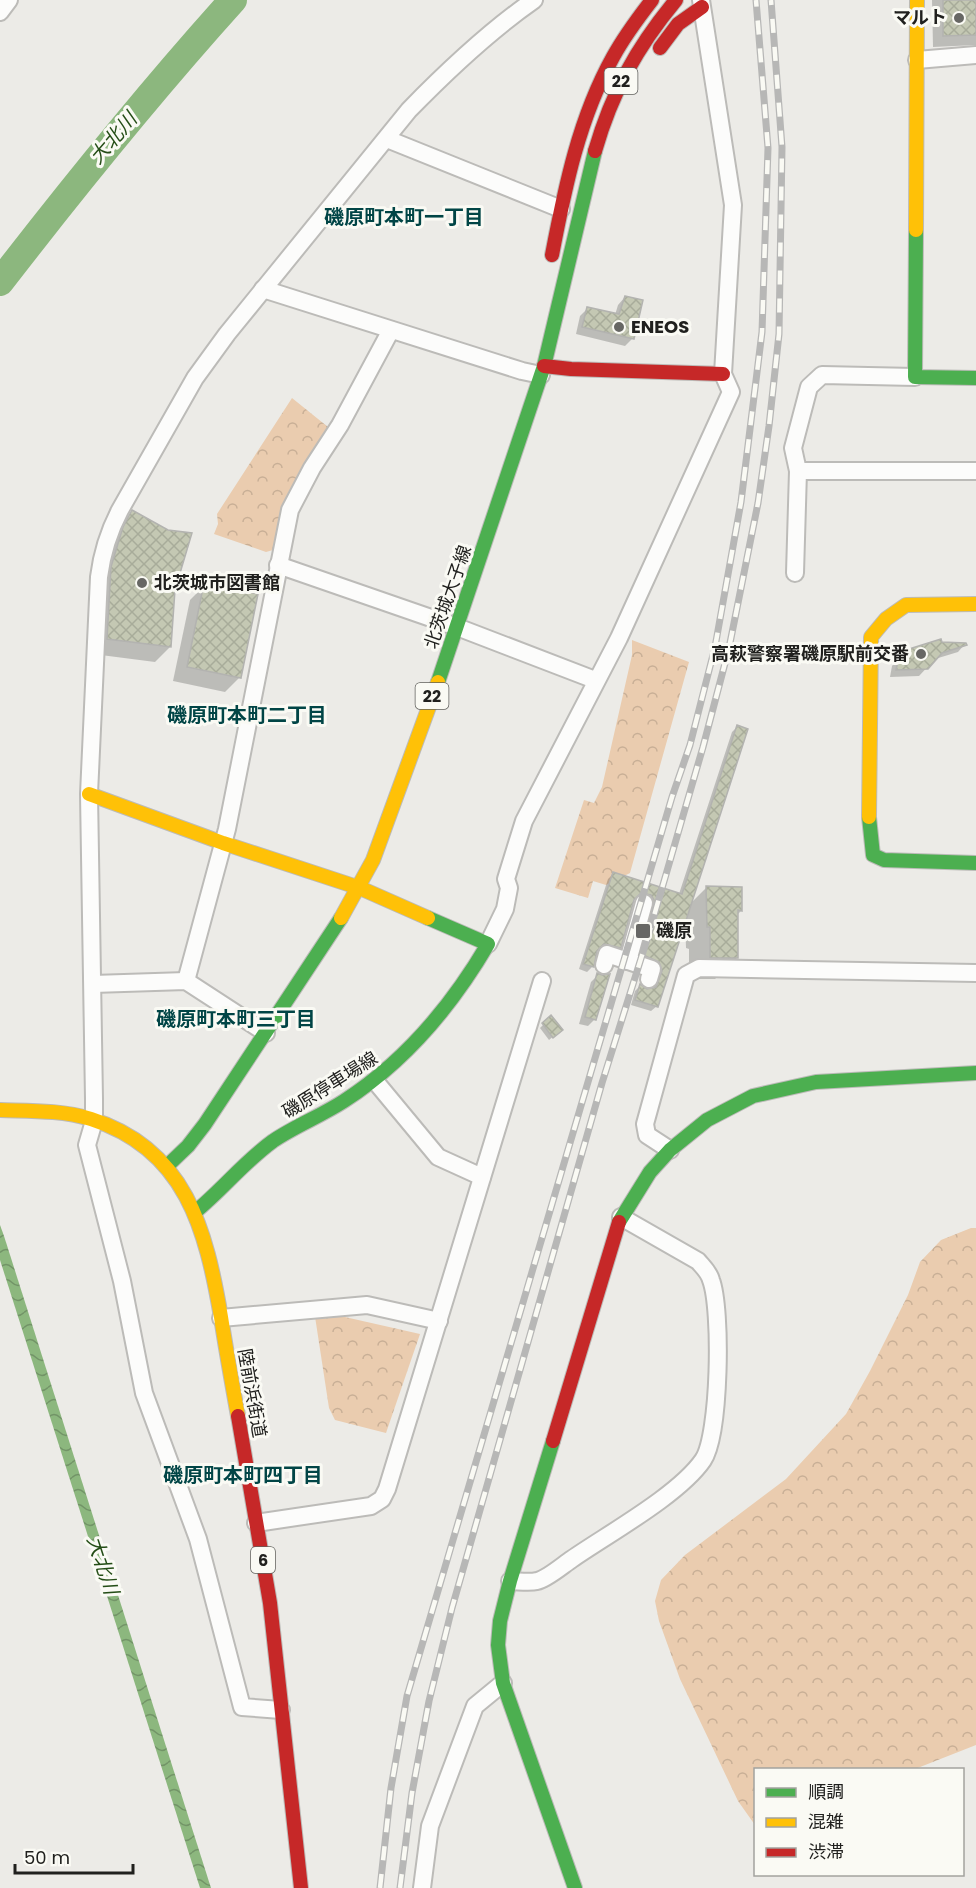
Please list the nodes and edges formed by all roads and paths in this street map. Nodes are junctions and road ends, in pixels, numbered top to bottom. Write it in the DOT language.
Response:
graph roads {
  1 [pos="9,0"];
  2 [pos="534,0"];
  3 [pos="652,0"];
  4 [pos="676,0"];
  5 [pos="917,0"];
  6 [pos="701,3"];
  7 [pos="0,12"];
  8 [pos="976,55"];
  9 [pos="917,60"];
  10 [pos="652,62"];
  11 [pos="387,139"];
  12 [pos="561,209"];
  13 [pos="551,265"];
  14 [pos="579,284"];
  15 [pos="263,289"];
  16 [pos="547,295"];
  17 [pos="554,323"];
  18 [pos="391,330"];
  19 [pos="543,370"];
  20 [pos="723,374"];
  21 [pos="915,377"];
  22 [pos="976,378"];
  23 [pos="798,471"];
  24 [pos="976,471"];
  25 [pos="278,565"];
  26 [pos="795,573"];
  27 [pos="976,604"];
  28 [pos="457,627"];
  29 [pos="596,681"];
  30 [pos="89,794"];
  31 [pos="224,843"];
  32 [pos="976,863"];
  33 [pos="360,888"];
  34 [pos="644,903"];
  35 [pos="488,944"];
  36 [pos="607,962"];
  37 [pos="628,962"];
  38 [pos="976,973"];
  39 [pos="648,975"];
  40 [pos="186,981"];
  41 [pos="542,981"];
  42 [pos="93,984"];
  43 [pos="266,1033"];
  44 [pos="976,1073"];
  45 [pos="375,1081"];
  46 [pos="0,1110"];
  47 [pos="94,1120"];
  48 [pos="670,1150"];
  49 [pos="166,1167"];
  50 [pos="482,1177"];
  51 [pos="195,1212"];
  52 [pos="621,1217"];
  53 [pos="221,1318"];
  54 [pos="439,1321"];
  55 [pos="256,1523"];
  56 [pos="510,1581"];
  57 [pos="503,1683"];
  58 [pos="281,1710"];
  59 [pos="301,1888"];
  60 [pos="422,1888"];
  61 [pos="575,1888"];
  1 -- 7 [label="street"];
  2 -- 11 [label="street"];
  3 -- 12 [label="main road"];
  4 -- 17 [label="main road, 北茨城大子線 / 22"];
  5 -- 9 [label="main road"];
  6 -- 10 [label="main road"];
  6 -- 20 [label="street"];
  8 -- 9 [label="street"];
  9 -- 21 [label="main road"];
  11 -- 12 [label="street"];
  11 -- 15 [label="street"];
  12 -- 13 [label="main road"];
  14 -- 17 [label="main road"];
  15 -- 18 [label="street"];
  15 -- 30 [label="street"];
  16 -- 17 [label="main road"];
  17 -- 19 [label="main road, 北茨城大子線 / 22"];
  18 -- 19 [label="street"];
  18 -- 25 [label="street"];
  19 -- 20 [label="main road"];
  19 -- 28 [label="main road, 北茨城大子線 / 22"];
  20 -- 29 [label="street"];
  21 -- 22 [label="main road"];
  21 -- 23 [label="street"];
  23 -- 24 [label="street"];
  23 -- 26 [label="street"];
  25 -- 28 [label="street"];
  25 -- 31 [label="street"];
  27 -- 32 [label="main road"];
  28 -- 29 [label="street"];
  28 -- 33 [label="main road, 北茨城大子線 / 22"];
  29 -- 35 [label="street"];
  30 -- 31 [label="main road"];
  30 -- 42 [label="street"];
  31 -- 33 [label="main road"];
  31 -- 40 [label="street"];
  33 -- 35 [label="main road"];
  33 -- 43 [label="main road, 北茨城大子線 / 22"];
  34 -- 37 [label="street"];
  35 -- 45 [label="main road, 磯原停車場線"];
  36 -- 37 [label="street"];
  37 -- 39 [label="street"];
  38 -- 48 [label="street"];
  40 -- 42 [label="street"];
  40 -- 43 [label="street"];
  41 -- 50 [label="street"];
  42 -- 47 [label="street"];
  43 -- 49 [label="main road, 北茨城大子線 / 22"];
  44 -- 48 [label="main road"];
  45 -- 50 [label="street"];
  45 -- 51 [label="main road, 磯原停車場線"];
  46 -- 47 [label="main road, 陸前浜街道 / 6"];
  47 -- 49 [label="main road, 陸前浜街道 / 6"];
  47 -- 58 [label="street"];
  48 -- 52 [label="main road"];
  49 -- 51 [label="main road, 陸前浜街道 / 6"];
  50 -- 54 [label="street"];
  51 -- 53 [label="main road, 陸前浜街道 / 6"];
  52 -- 56 [label="main road"];
  52 -- 56 [label="street"];
  53 -- 54 [label="street"];
  53 -- 55 [label="main road, 陸前浜街道 / 6"];
  54 -- 55 [label="street"];
  55 -- 58 [label="main road, 陸前浜街道 / 6"];
  56 -- 57 [label="main road"];
  57 -- 60 [label="street"];
  57 -- 61 [label="main road"];
  58 -- 59 [label="main road, 陸前浜街道 / 6"];
}
